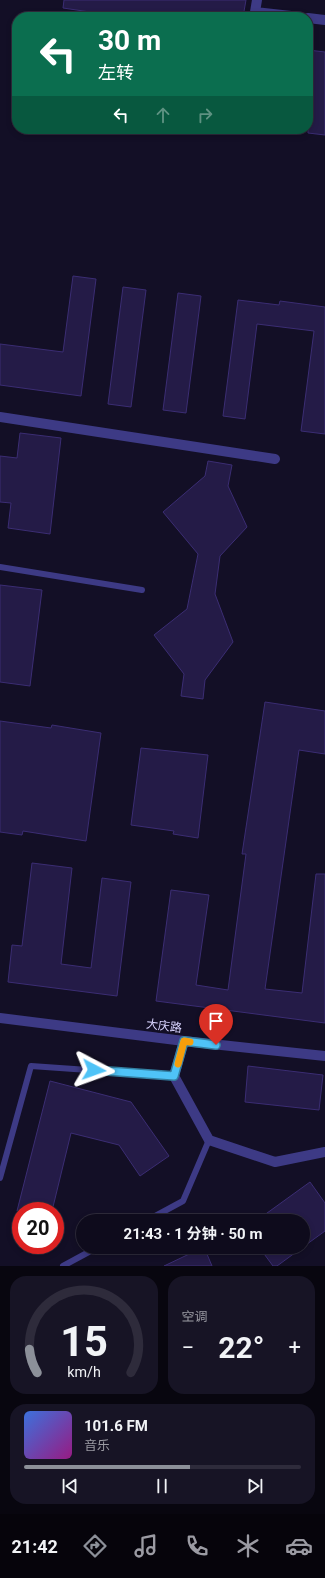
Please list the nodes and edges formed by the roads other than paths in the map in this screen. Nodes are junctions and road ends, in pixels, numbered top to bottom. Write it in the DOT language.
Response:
graph roads {
  1 [pos="257,0"];
  2 [pos="255,12"];
  3 [pos="313,19"];
  4 [pos="325,20"];
  5 [pos="0,417"];
  6 [pos="275,459"];
  7 [pos="0,567"];
  8 [pos="142,590"];
  9 [pos="0,1018"];
  10 [pos="184,1041"];
  11 [pos="325,1056"];
  12 [pos="174,1076"];
  13 [pos="209,1140"];
  14 [pos="325,1152"];
  15 [pos="0,1178"];
  16 [pos="159,1214"];
  17 [pos="85,1254"];
  18 [pos="63,1266"];
  1 -- 2 [label="street"];
  3 -- 4 [label="street"];
  5 -- 6 [label="street"];
  7 -- 8 [label="lane"];
  9 -- 10 [label="street, 大庆路"];
  10 -- 11 [label="street, 大庆路"];
  10 -- 12 [label="street"];
  12 -- 13 [label="street"];
  12 -- 15 [label="lane"];
  13 -- 14 [label="street"];
  13 -- 16 [label="lane"];
  17 -- 18 [label="lane"];
}
